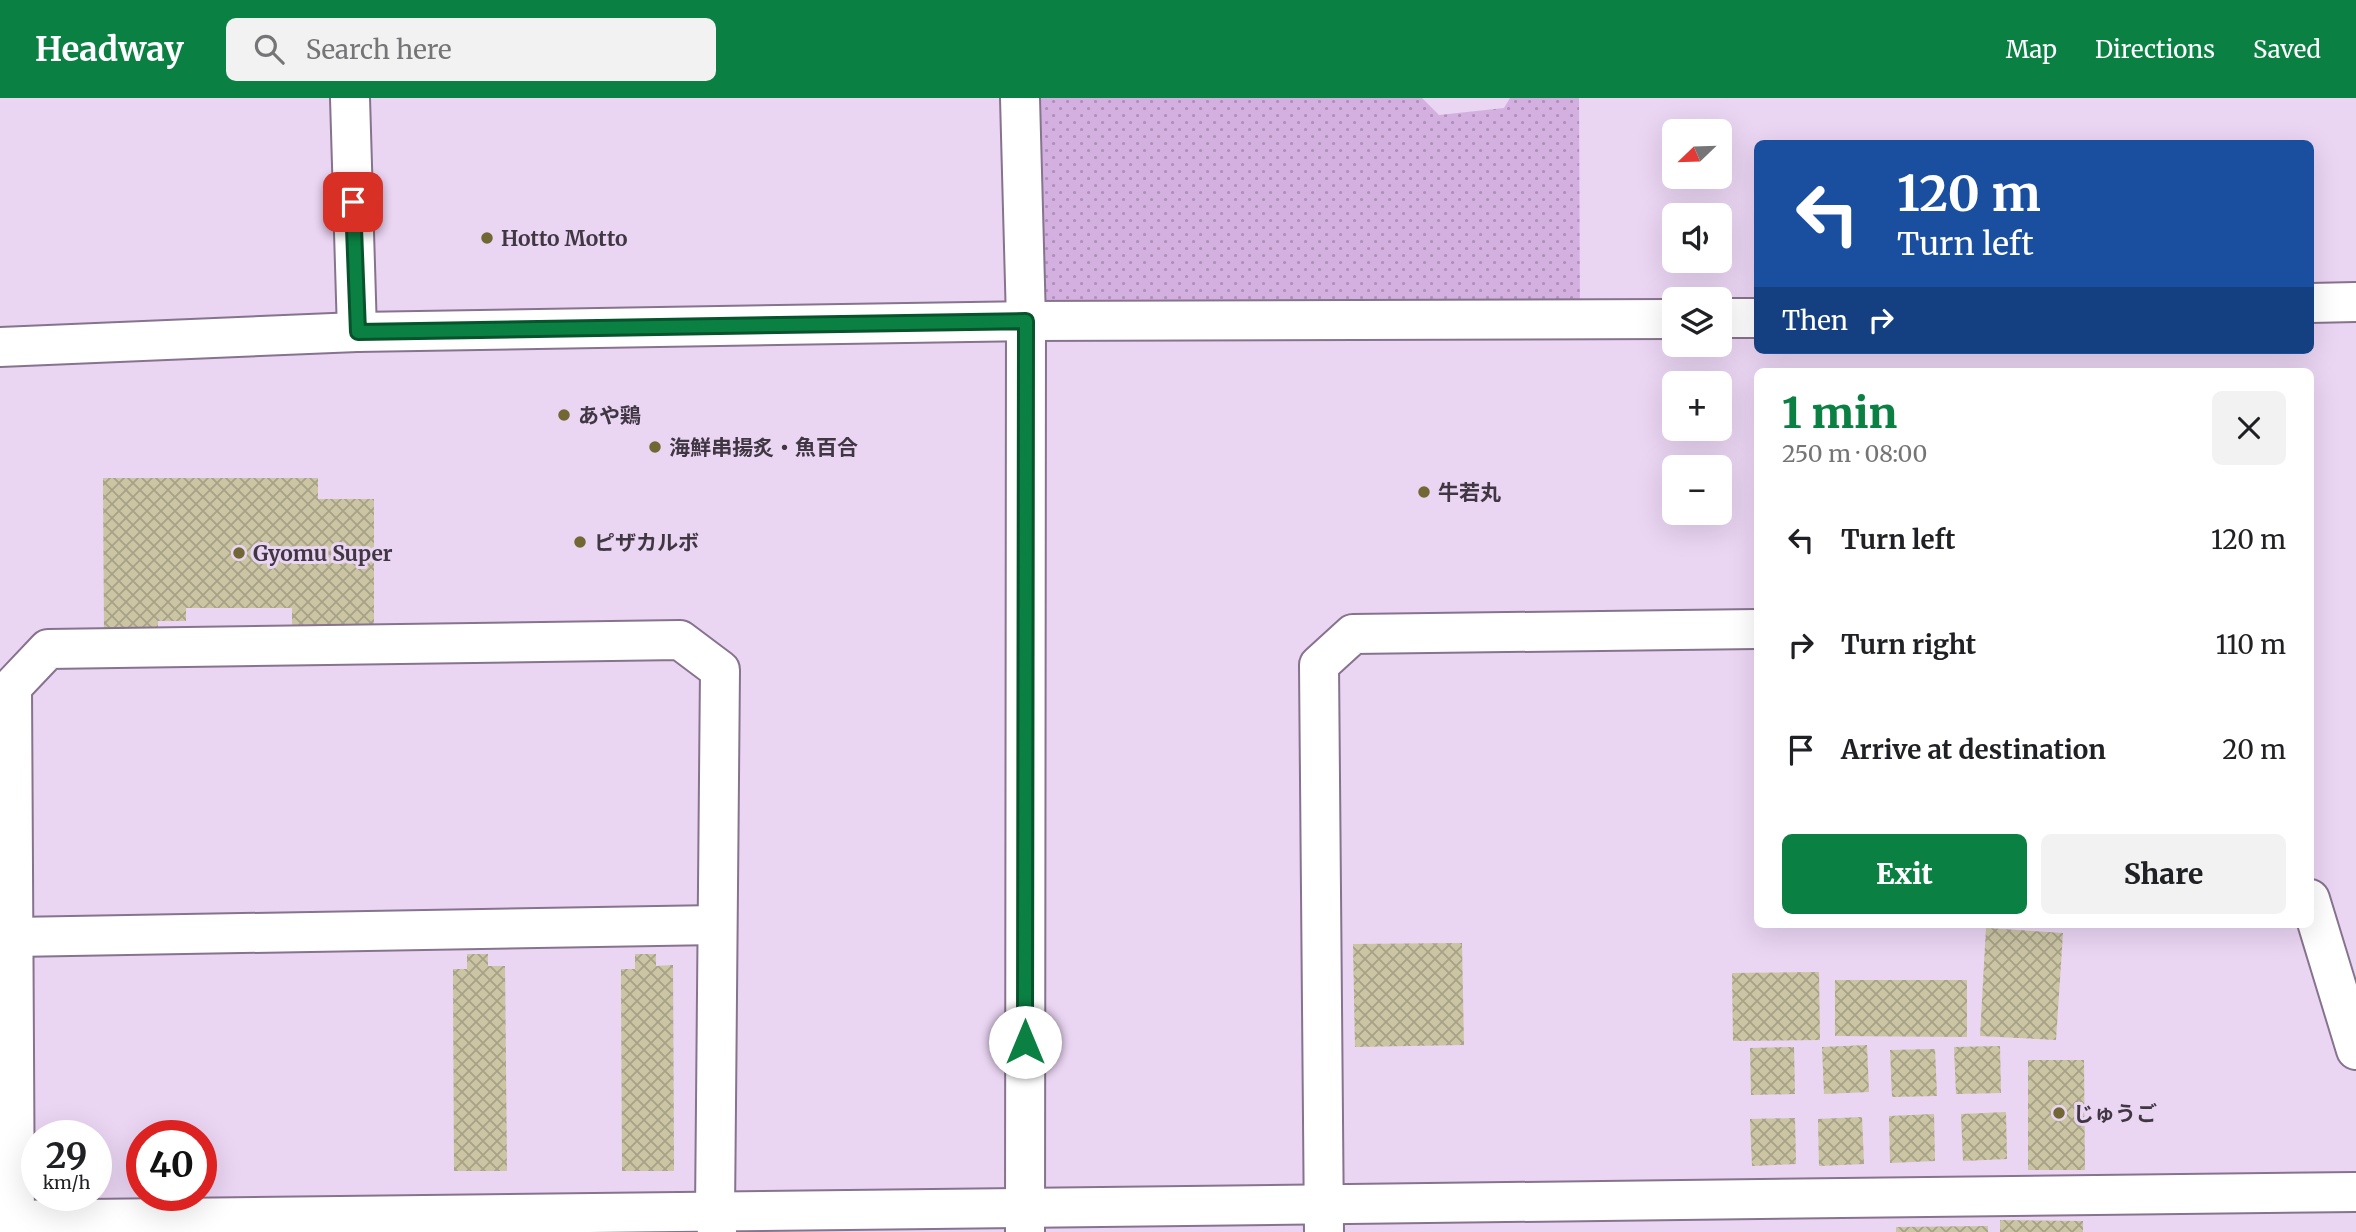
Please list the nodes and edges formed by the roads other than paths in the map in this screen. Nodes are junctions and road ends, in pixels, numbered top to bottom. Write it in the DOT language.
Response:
graph roads {
  1 [pos="350,98"];
  2 [pos="1020,98"];
  3 [pos="2356,302"];
  4 [pos="2314,303"];
  5 [pos="1662,318"];
  6 [pos="1732,318"];
  7 [pos="1754,318"];
  8 [pos="1026,321"];
  9 [pos="358,332"];
  10 [pos="0,347"];
  11 [pos="1754,629"];
  12 [pos="2314,913"];
  13 [pos="717,925"];
  14 [pos="14,937"];
  15 [pos="2356,1051"];
  16 [pos="2356,1192"];
  17 [pos="1323,1218"];
  18 [pos="1025,1220"];
  19 [pos="716,1222"];
  20 [pos="10,1224"];
  21 [pos="446,1224"];
  1 -- 9 [label="street"];
  2 -- 8 [label="street"];
  3 -- 4 [label="street"];
  5 -- 8 [label="street"];
  6 -- 7 [label="street"];
  8 -- 9 [label="street"];
  8 -- 18 [label="street"];
  9 -- 10 [label="street"];
  11 -- 17 [label="street"];
  12 -- 15 [label="street"];
  13 -- 14 [label="street"];
  13 -- 14 [label="street"];
  13 -- 19 [label="street"];
  14 -- 20 [label="street"];
  16 -- 17 [label="street"];
  17 -- 18 [label="street"];
  18 -- 19 [label="street"];
  19 -- 21 [label="street"];
  20 -- 21 [label="street"];
}
